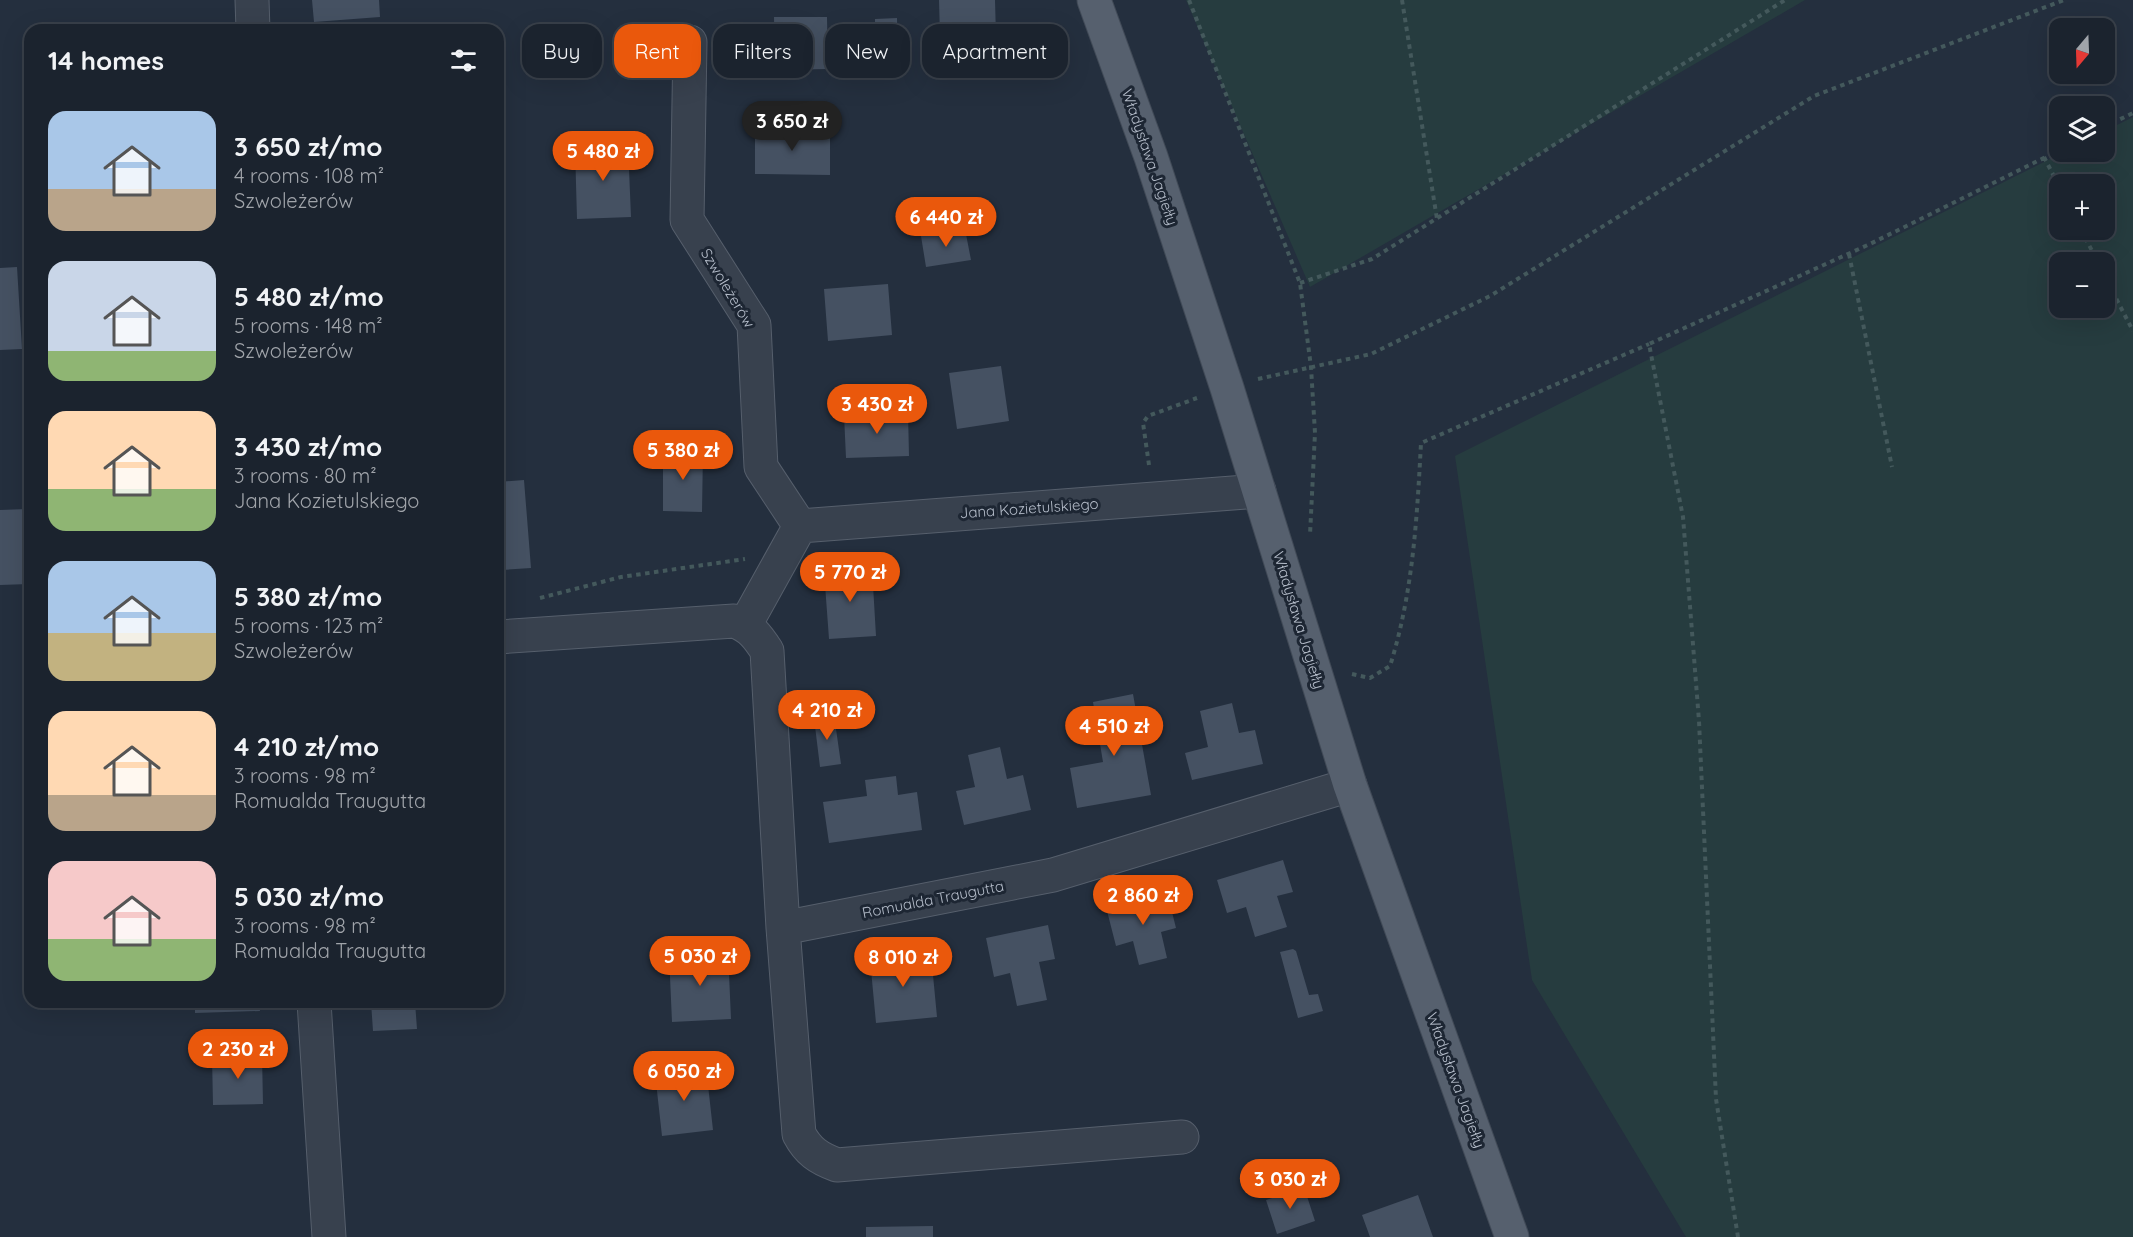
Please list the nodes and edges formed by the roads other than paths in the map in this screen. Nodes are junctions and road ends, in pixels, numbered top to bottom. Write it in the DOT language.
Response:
graph roads {
  1 [pos="252,0"];
  2 [pos="1094,0"];
  3 [pos="253,24"];
  4 [pos="689,78"];
  5 [pos="1259,491"];
  6 [pos="800,526"];
  7 [pos="745,625"];
  8 [pos="504,637"];
  9 [pos="1350,785"];
  10 [pos="783,928"];
  11 [pos="314,1008"];
  12 [pos="1182,1137"];
  13 [pos="329,1237"];
  14 [pos="1512,1237"];
  1 -- 3 [label="street"];
  2 -- 5 [label="main road, Władysława Jagiełły"];
  4 -- 6 [label="street, Szwoleżerów"];
  5 -- 6 [label="street, Jana Kozietulskiego"];
  5 -- 9 [label="main road, Władysława Jagiełły"];
  6 -- 7 [label="street"];
  7 -- 8 [label="street"];
  7 -- 10 [label="street"];
  9 -- 10 [label="street, Romualda Traugutta"];
  9 -- 14 [label="main road, Władysława Jagiełły"];
  10 -- 12 [label="street"];
  11 -- 13 [label="street"];
}
